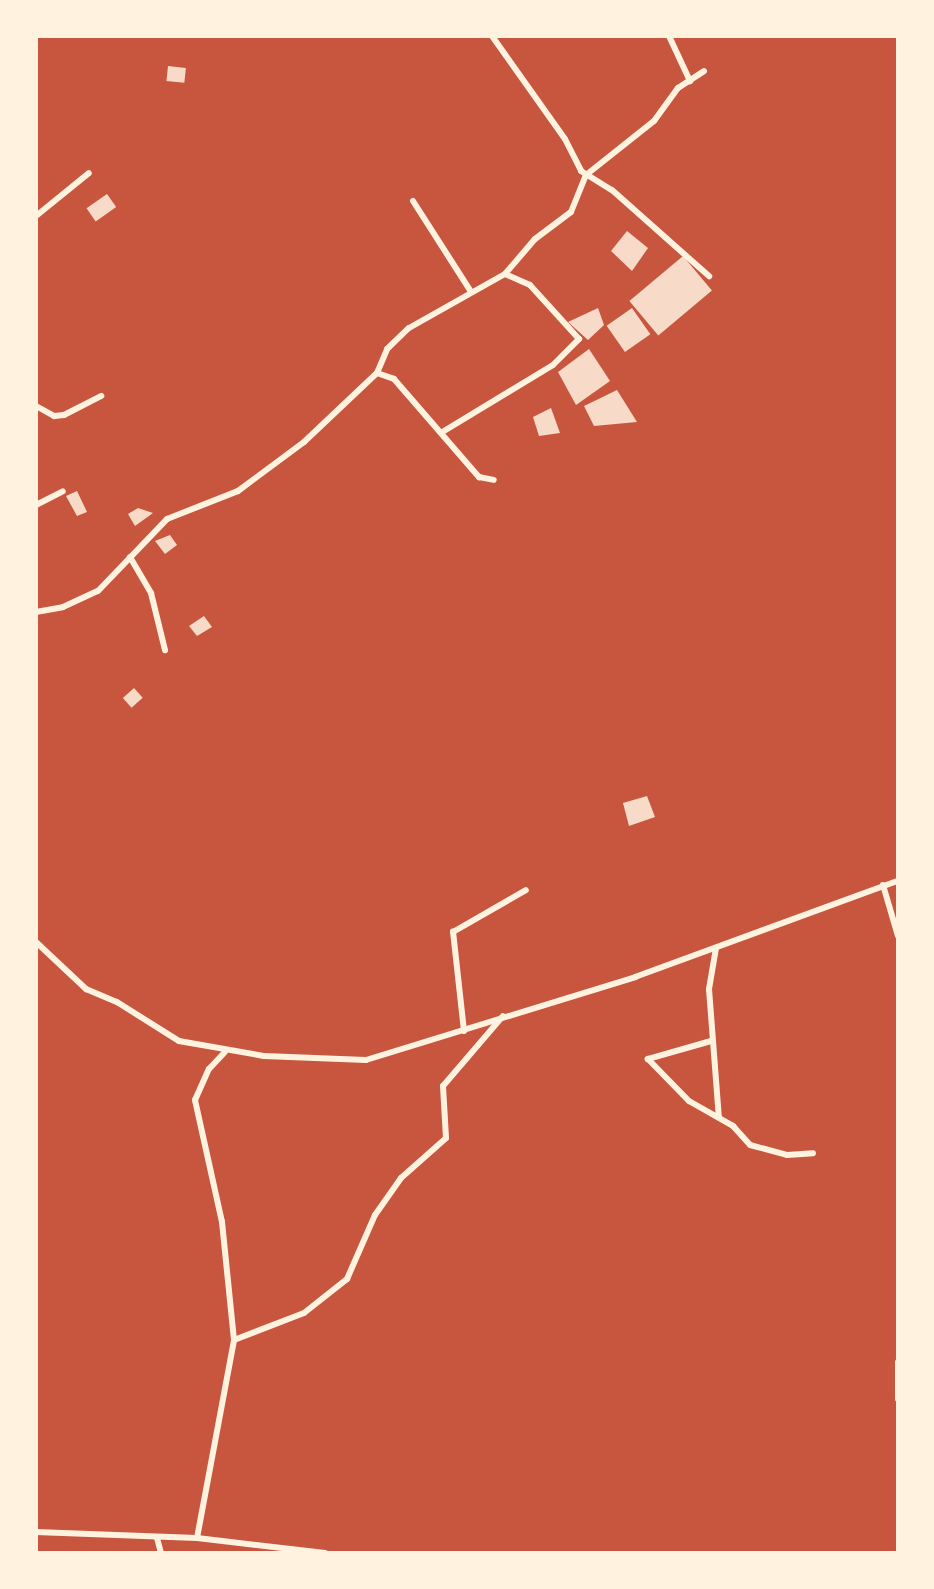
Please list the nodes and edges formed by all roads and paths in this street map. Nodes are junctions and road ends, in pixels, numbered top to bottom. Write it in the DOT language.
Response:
graph roads {
  1 [pos="492,36"];
  2 [pos="669,36"];
  3 [pos="704,71"];
  4 [pos="690,81"];
  5 [pos="89,173"];
  6 [pos="586,175"];
  7 [pos="413,201"];
  8 [pos="36,216"];
  9 [pos="505,274"];
  10 [pos="709,276"];
  11 [pos="470,290"];
  12 [pos="377,373"];
  13 [pos="101,396"];
  14 [pos="36,406"];
  15 [pos="444,431"];
  16 [pos="494,480"];
  17 [pos="63,491"];
  18 [pos="36,505"];
  19 [pos="130,557"];
  20 [pos="36,612"];
  21 [pos="165,650"];
  22 [pos="898,881"];
  23 [pos="883,885"];
  24 [pos="526,890"];
  25 [pos="898,936"];
  26 [pos="36,942"];
  27 [pos="716,948"];
  28 [pos="504,1015"];
  29 [pos="464,1031"];
  30 [pos="711,1041"];
  31 [pos="225,1052"];
  32 [pos="719,1118"];
  33 [pos="813,1153"];
  34 [pos="234,1340"];
  35 [pos="898,1362"];
  36 [pos="898,1399"];
  37 [pos="36,1532"];
  38 [pos="157,1538"];
  39 [pos="197,1538"];
  40 [pos="278,1551"];
  41 [pos="161,1553"];
  42 [pos="325,1553"];
  1 -- 6 [label="street"];
  2 -- 4 [label="street"];
  3 -- 4 [label="street"];
  4 -- 6 [label="street"];
  5 -- 8 [label="street"];
  6 -- 9 [label="street"];
  6 -- 10 [label="street"];
  7 -- 11 [label="street"];
  9 -- 11 [label="street"];
  9 -- 15 [label="street"];
  11 -- 12 [label="street"];
  12 -- 15 [label="street"];
  12 -- 19 [label="street"];
  13 -- 14 [label="street"];
  15 -- 16 [label="street"];
  17 -- 18 [label="street"];
  19 -- 20 [label="street"];
  19 -- 21 [label="street"];
  22 -- 23 [label="street"];
  23 -- 25 [label="street"];
  23 -- 27 [label="street"];
  24 -- 29 [label="street"];
  26 -- 31 [label="street"];
  27 -- 28 [label="street"];
  27 -- 30 [label="street"];
  28 -- 29 [label="street"];
  28 -- 34 [label="street"];
  29 -- 31 [label="street"];
  30 -- 32 [label="street"];
  30 -- 32 [label="street"];
  31 -- 34 [label="street"];
  32 -- 33 [label="street"];
  34 -- 39 [label="street"];
  35 -- 36 [label="street"];
  37 -- 38 [label="street"];
  38 -- 39 [label="street"];
  38 -- 41 [label="street"];
  39 -- 40 [label="street"];
  40 -- 42 [label="street"];
}
